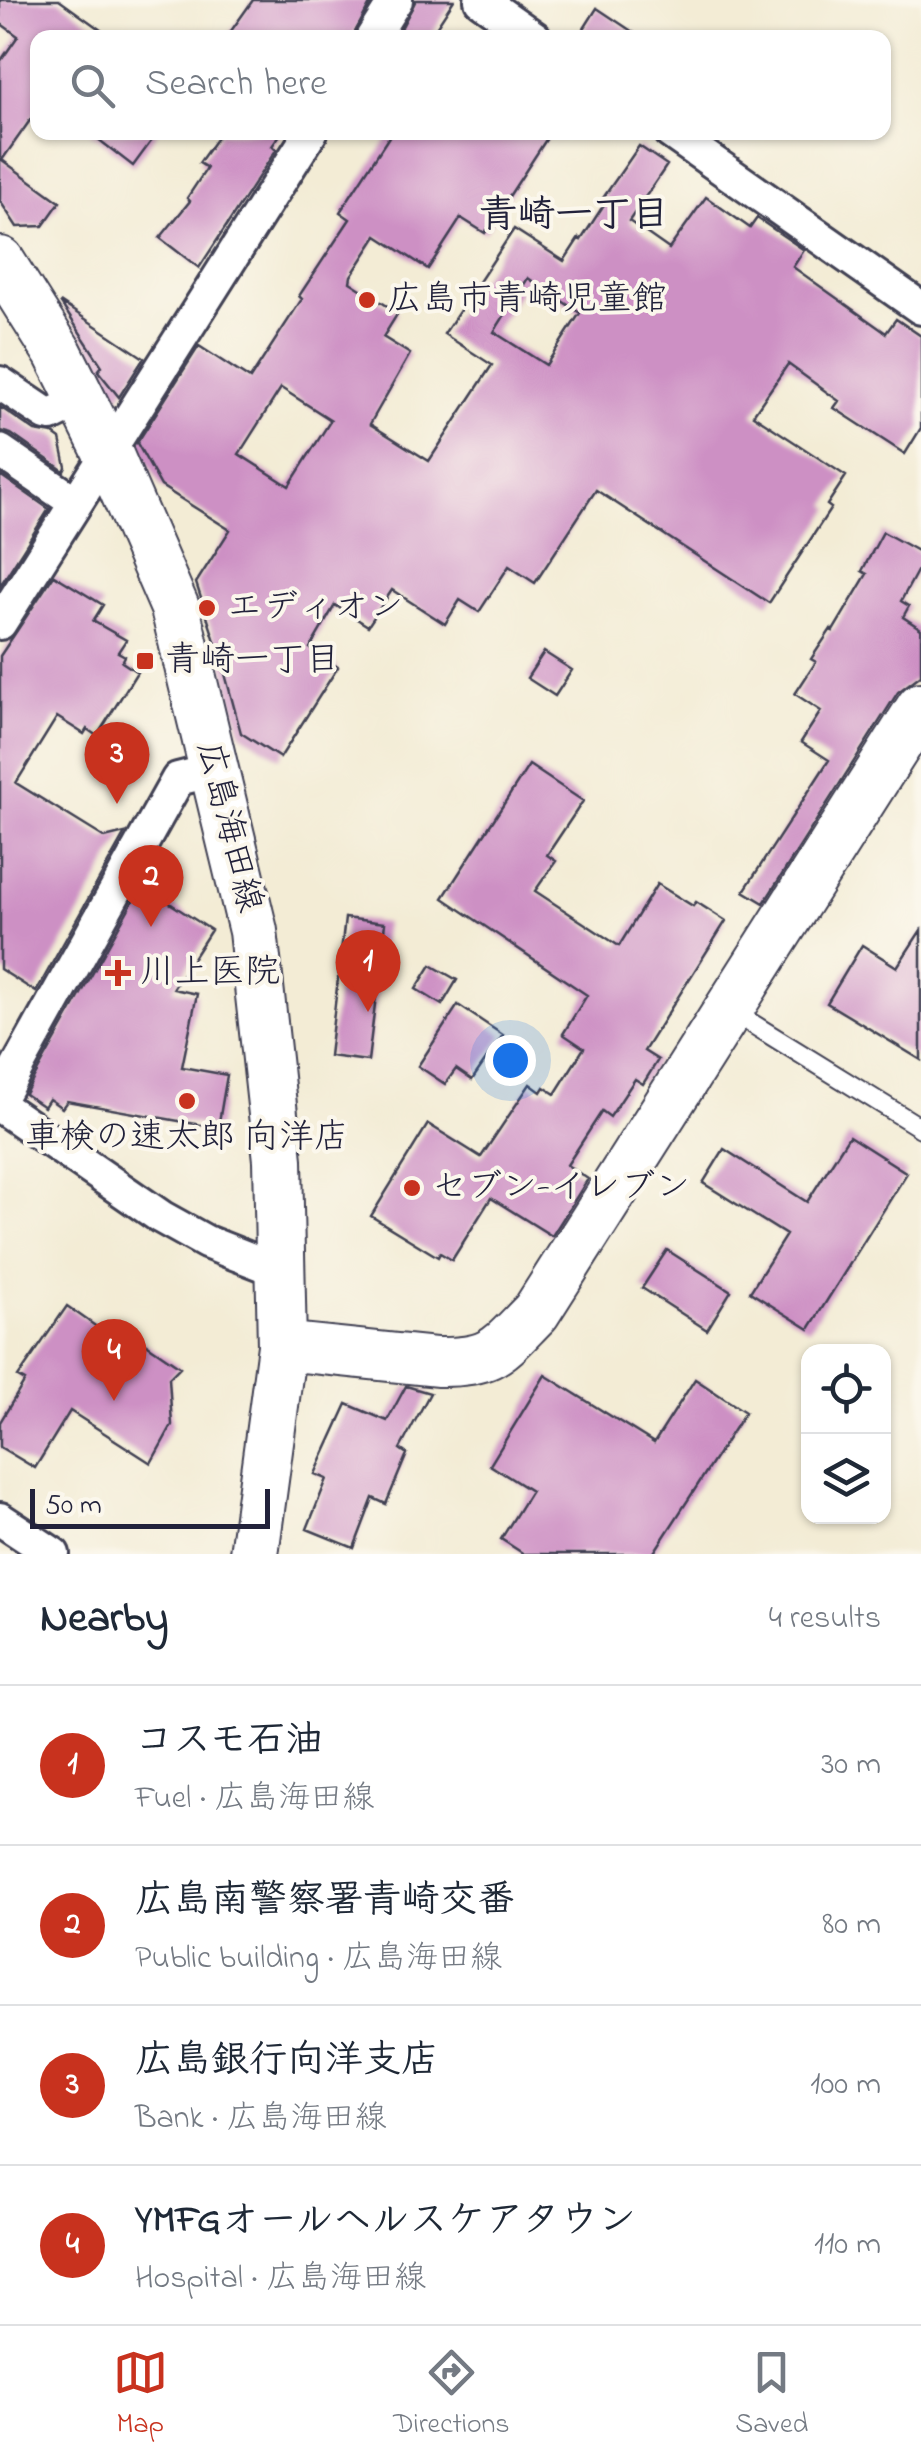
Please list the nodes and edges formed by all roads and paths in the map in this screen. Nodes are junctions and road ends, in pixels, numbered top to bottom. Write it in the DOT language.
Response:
graph roads {
  1 [pos="396,0"];
  2 [pos="482,0"];
  3 [pos="377,30"];
  4 [pos="524,30"];
  5 [pos="306,140"];
  6 [pos="681,140"];
  7 [pos="0,262"];
  8 [pos="921,308"];
  9 [pos="0,383"];
  10 [pos="82,400"];
  11 [pos="0,451"];
  12 [pos="107,451"];
  13 [pos="76,503"];
  14 [pos="0,624"];
  15 [pos="921,707"];
  16 [pos="214,770"];
  17 [pos="729,1010"];
  18 [pos="0,1102"];
  19 [pos="921,1128"];
  20 [pos="280,1272"];
  21 [pos="282,1346"];
  22 [pos="0,1519"];
  23 [pos="53,1554"];
  24 [pos="254,1554"];
  1 -- 3 [label="street"];
  2 -- 4 [label="street"];
  5 -- 12 [label="street"];
  6 -- 8 [label="street"];
  7 -- 10 [label="main road, 広島海田線"];
  9 -- 10 [label="street"];
  10 -- 12 [label="main road, 広島海田線"];
  11 -- 13 [label="street"];
  12 -- 13 [label="street"];
  12 -- 16 [label="main road, 広島海田線"];
  13 -- 14 [label="street"];
  15 -- 17 [label="main road"];
  16 -- 18 [label="street"];
  16 -- 20 [label="main road, 広島海田線"];
  17 -- 19 [label="lane"];
  17 -- 21 [label="main road"];
  18 -- 20 [label="street"];
  20 -- 21 [label="main road, 広島海田線"];
  21 -- 24 [label="main road, 広島海田線"];
  22 -- 23 [label="street"];
}
